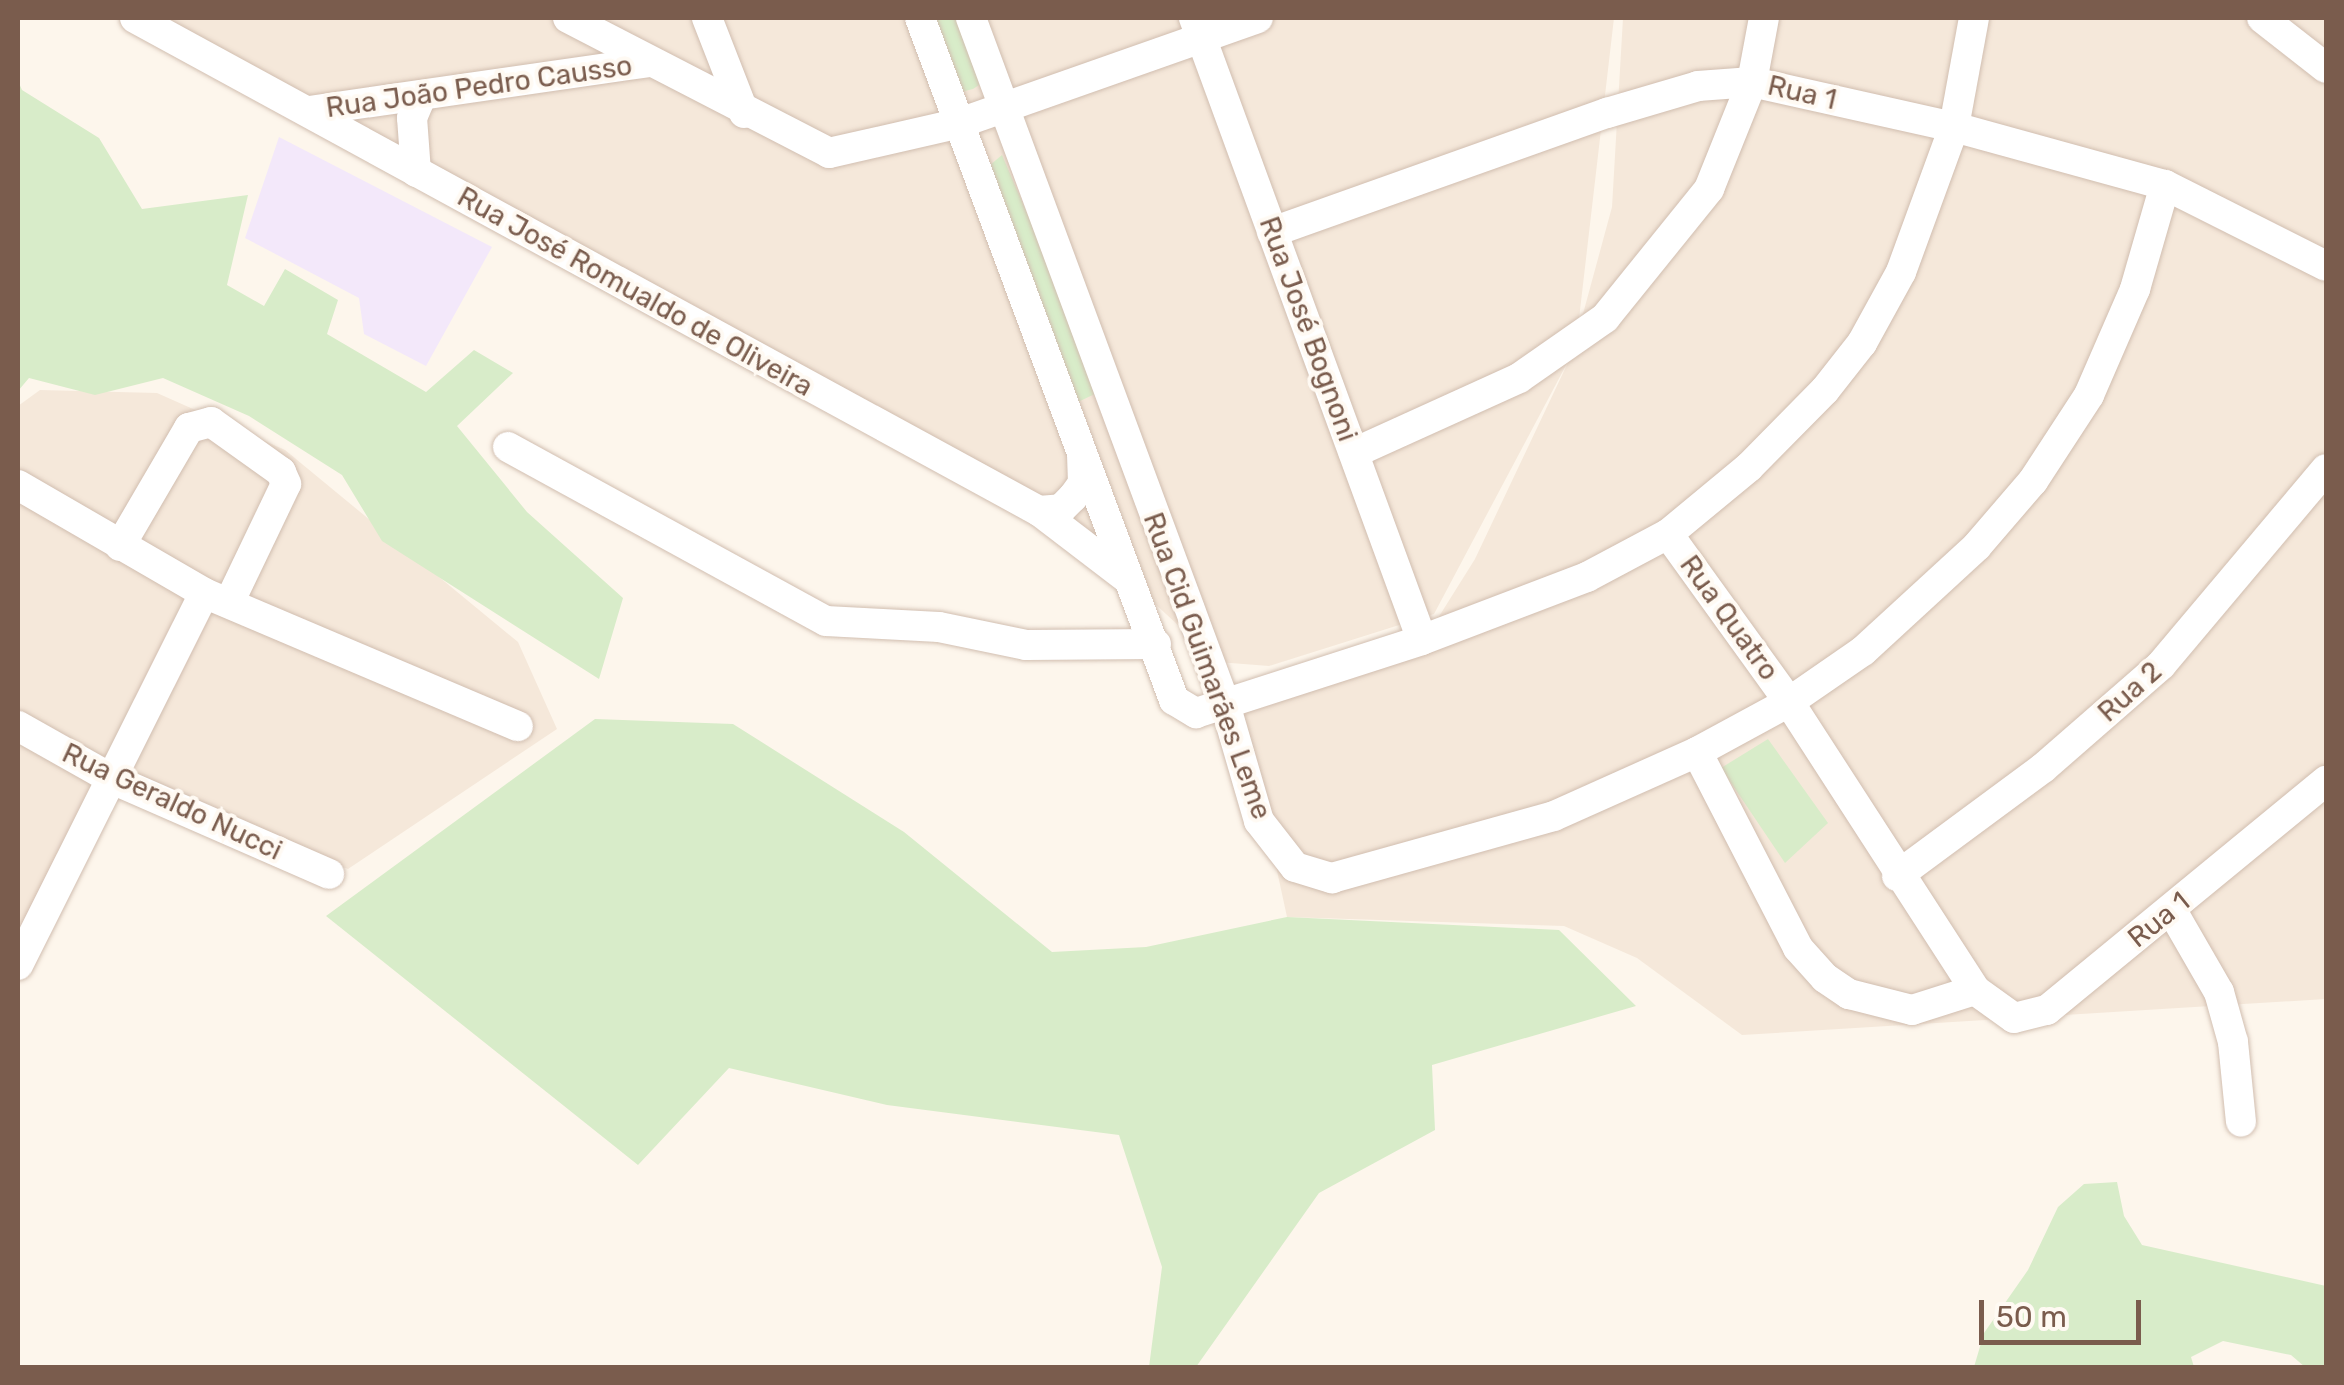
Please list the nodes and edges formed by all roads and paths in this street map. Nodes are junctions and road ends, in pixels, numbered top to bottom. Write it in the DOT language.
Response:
graph roads {
  1 [pos="135,18"];
  2 [pos="568,18"];
  3 [pos="707,18"];
  4 [pos="920,18"];
  5 [pos="971,18"];
  6 [pos="1258,18"];
  7 [pos="1764,18"];
  8 [pos="1974,18"];
  9 [pos="2262,18"];
  10 [pos="1198,28"];
  11 [pos="650,62"];
  12 [pos="2326,68"];
  13 [pos="1752,82"];
  14 [pos="420,98"];
  15 [pos="1003,108"];
  16 [pos="308,111"];
  17 [pos="744,112"];
  18 [pos="957,124"];
  19 [pos="1954,127"];
  20 [pos="416,172"];
  21 [pos="2164,185"];
  22 [pos="1272,232"];
  23 [pos="2326,266"];
  24 [pos="508,447"];
  25 [pos="1082,452"];
  26 [pos="1354,453"];
  27 [pos="2326,469"];
  28 [pos="18,486"];
  29 [pos="1039,511"];
  30 [pos="1668,534"];
  31 [pos="120,546"];
  32 [pos="1127,578"];
  33 [pos="216,598"];
  34 [pos="1422,640"];
  35 [pos="1156,644"];
  36 [pos="1789,702"];
  37 [pos="1224,704"];
  38 [pos="18,726"];
  39 [pos="518,726"];
  40 [pos="1697,752"];
  41 [pos="112,778"];
  42 [pos="2324,789"];
  43 [pos="329,874"];
  44 [pos="1897,876"];
  45 [pos="2171,909"];
  46 [pos="18,965"];
  47 [pos="1978,994"];
  48 [pos="2241,1122"];
  1 -- 16 [label="street, Rua José Romualdo de Oliveira"];
  2 -- 11 [label="street"];
  3 -- 17 [label="street"];
  4 -- 18 [label="street, Rua Cid Guimarães Leme"];
  5 -- 15 [label="street, Rua Cid Guimarães Leme"];
  6 -- 10 [label="street"];
  7 -- 13 [label="street"];
  8 -- 19 [label="street"];
  9 -- 12 [label="street"];
  10 -- 15 [label="street"];
  10 -- 22 [label="street, Rua José Bognoni"];
  11 -- 14 [label="street, Rua João Pedro Causso"];
  11 -- 17 [label="street"];
  13 -- 19 [label="street, Rua 1"];
  13 -- 22 [label="street, Rua 1"];
  13 -- 26 [label="street"];
  14 -- 16 [label="street, Rua João Pedro Causso"];
  14 -- 20 [label="street"];
  15 -- 18 [label="street"];
  15 -- 37 [label="street, Rua Cid Guimarães Leme"];
  16 -- 20 [label="street, Rua José Romualdo de Oliveira"];
  17 -- 18 [label="street"];
  18 -- 25 [label="street, Rua Cid Guimarães Leme"];
  19 -- 21 [label="street, Rua 1"];
  19 -- 30 [label="street"];
  20 -- 29 [label="street, Rua José Romualdo de Oliveira"];
  21 -- 23 [label="street, Rua 1"];
  21 -- 36 [label="street, Rua Cid Guimarães Leme"];
  22 -- 26 [label="street, Rua José Bognoni"];
  24 -- 35 [label="street"];
  25 -- 29 [label="street"];
  25 -- 32 [label="street, Rua Cid Guimarães Leme"];
  26 -- 34 [label="street, Rua José Bognoni"];
  27 -- 44 [label="street, Rua 2"];
  28 -- 31 [label="street"];
  29 -- 32 [label="street, Rua José Romualdo de Oliveira"];
  30 -- 34 [label="street"];
  30 -- 36 [label="street, Rua Quatro"];
  31 -- 33 [label="street"];
  31 -- 33 [label="street"];
  32 -- 35 [label="street, Rua Cid Guimarães Leme"];
  33 -- 39 [label="street"];
  33 -- 41 [label="street"];
  34 -- 37 [label="street"];
  35 -- 37 [label="street, Rua Cid Guimarães Leme"];
  36 -- 40 [label="street, Rua Cid Guimarães Leme"];
  36 -- 44 [label="street, Rua Quatro"];
  37 -- 40 [label="street, Rua Cid Guimarães Leme"];
  38 -- 41 [label="street, Rua Geraldo Nucci"];
  40 -- 47 [label="street"];
  41 -- 43 [label="street, Rua Geraldo Nucci"];
  41 -- 46 [label="street"];
  42 -- 45 [label="street, Rua 1"];
  44 -- 47 [label="street, Rua Quatro"];
  45 -- 47 [label="street, Rua 1"];
  45 -- 48 [label="street"];
}
